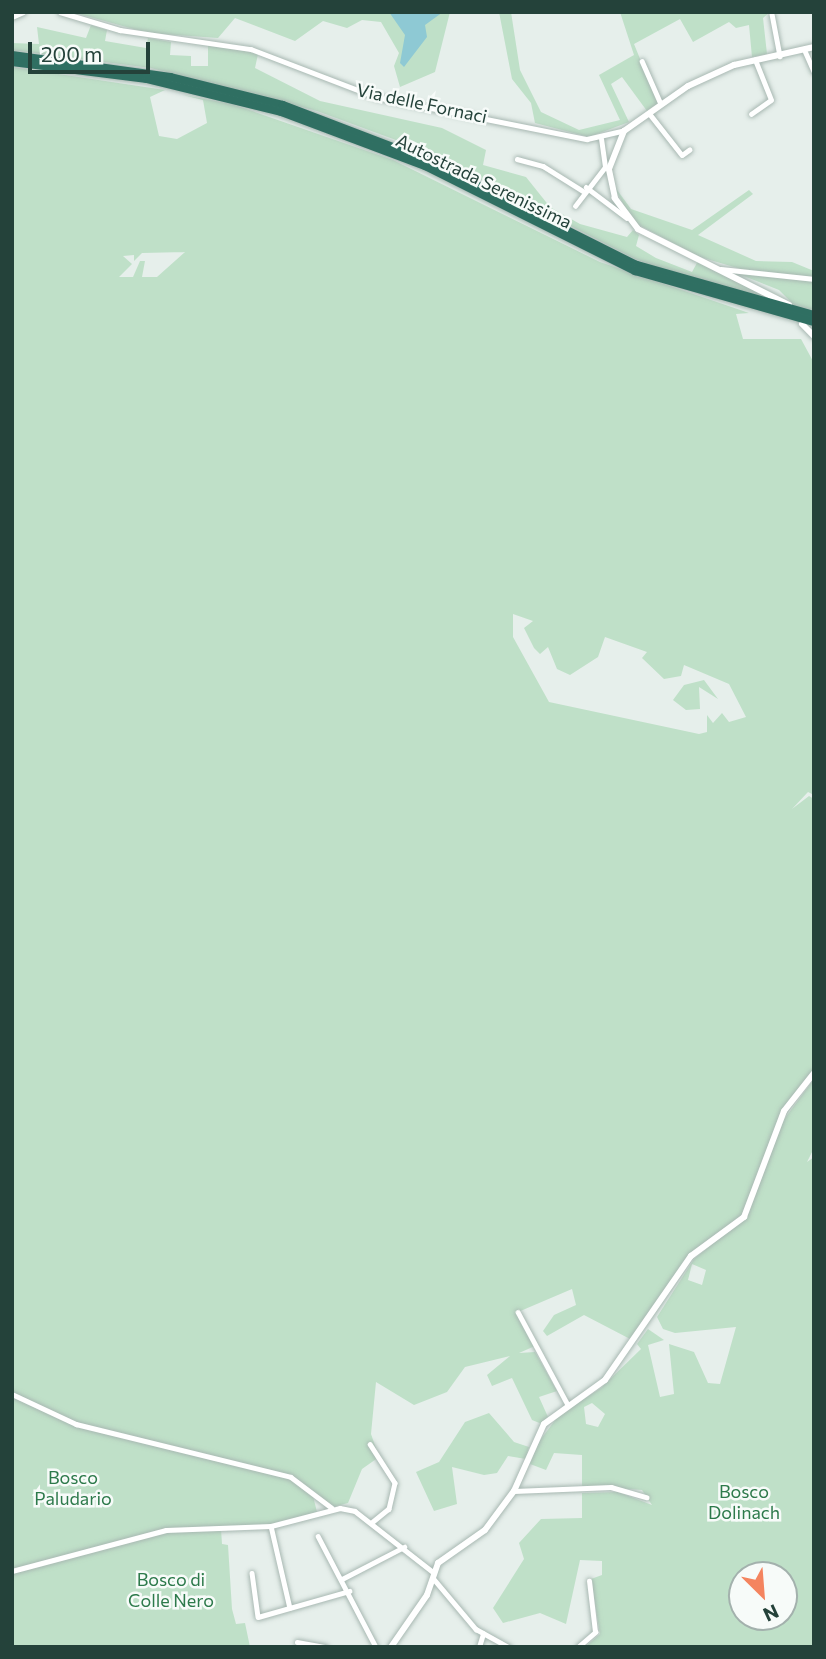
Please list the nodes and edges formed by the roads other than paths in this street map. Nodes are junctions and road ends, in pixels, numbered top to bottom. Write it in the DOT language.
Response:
graph roads {
  1 [pos="23,12"];
  2 [pos="60,12"];
  3 [pos="772,14"];
  4 [pos="12,18"];
  5 [pos="814,47"];
  6 [pos="805,51"];
  7 [pos="12,55"];
  8 [pos="780,57"];
  9 [pos="755,60"];
  10 [pos="642,61"];
  11 [pos="12,62"];
  12 [pos="814,71"];
  13 [pos="661,104"];
  14 [pos="649,112"];
  15 [pos="751,114"];
  16 [pos="624,131"];
  17 [pos="601,139"];
  18 [pos="689,150"];
  19 [pos="517,159"];
  20 [pos="585,189"];
  21 [pos="575,206"];
  22 [pos="627,218"];
  23 [pos="721,270"];
  24 [pos="814,279"];
  25 [pos="789,305"];
  26 [pos="814,315"];
  27 [pos="814,322"];
  28 [pos="802,324"];
  29 [pos="814,336"];
  30 [pos="814,1073"];
  31 [pos="517,1313"];
  32 [pos="12,1394"];
  33 [pos="568,1405"];
  34 [pos="370,1444"];
  35 [pos="514,1490"];
  36 [pos="647,1497"];
  37 [pos="318,1502"];
  38 [pos="340,1508"];
  39 [pos="320,1513"];
  40 [pos="372,1523"];
  41 [pos="271,1526"];
  42 [pos="318,1536"];
  43 [pos="404,1547"];
  44 [pos="12,1571"];
  45 [pos="252,1573"];
  46 [pos="432,1574"];
  47 [pos="342,1579"];
  48 [pos="589,1581"];
  49 [pos="349,1591"];
  50 [pos="290,1608"];
  51 [pos="483,1634"];
  52 [pos="297,1642"];
  53 [pos="326,1647"];
  54 [pos="376,1647"];
  55 [pos="391,1647"];
  56 [pos="479,1647"];
  57 [pos="509,1647"];
  58 [pos="579,1647"];
  1 -- 4 [label="street"];
  2 -- 17 [label="street, Via delle Fornaci"];
  3 -- 8 [label="street"];
  5 -- 6 [label="street"];
  6 -- 8 [label="street"];
  6 -- 12 [label="street"];
  7 -- 26 [label="highway, Autostrada Serenissima"];
  8 -- 9 [label="street"];
  9 -- 13 [label="street"];
  9 -- 15 [label="street"];
  10 -- 13 [label="street"];
  11 -- 27 [label="highway, Autostrada Serenissima"];
  13 -- 14 [label="street"];
  14 -- 16 [label="street"];
  14 -- 18 [label="street"];
  16 -- 17 [label="street, Via delle Fornaci"];
  16 -- 22 [label="street"];
  17 -- 20 [label="street"];
  19 -- 20 [label="street"];
  20 -- 21 [label="street"];
  20 -- 22 [label="street"];
  22 -- 23 [label="street"];
  23 -- 24 [label="street"];
  23 -- 25 [label="street"];
  28 -- 29 [label="street"];
  30 -- 33 [label="street"];
  31 -- 33 [label="street"];
  32 -- 37 [label="street"];
  33 -- 35 [label="street"];
  34 -- 40 [label="street"];
  35 -- 36 [label="street"];
  35 -- 46 [label="street"];
  37 -- 38 [label="street"];
  37 -- 39 [label="street"];
  38 -- 39 [label="street"];
  38 -- 40 [label="street"];
  39 -- 41 [label="street"];
  40 -- 43 [label="street"];
  41 -- 44 [label="street"];
  41 -- 50 [label="street"];
  42 -- 47 [label="street"];
  43 -- 46 [label="street"];
  43 -- 47 [label="street"];
  45 -- 50 [label="street"];
  46 -- 51 [label="street"];
  46 -- 55 [label="street"];
  47 -- 49 [label="street"];
  48 -- 58 [label="street"];
  49 -- 50 [label="street"];
  49 -- 54 [label="street"];
  51 -- 56 [label="street"];
  51 -- 57 [label="street"];
  52 -- 53 [label="street"];
}
